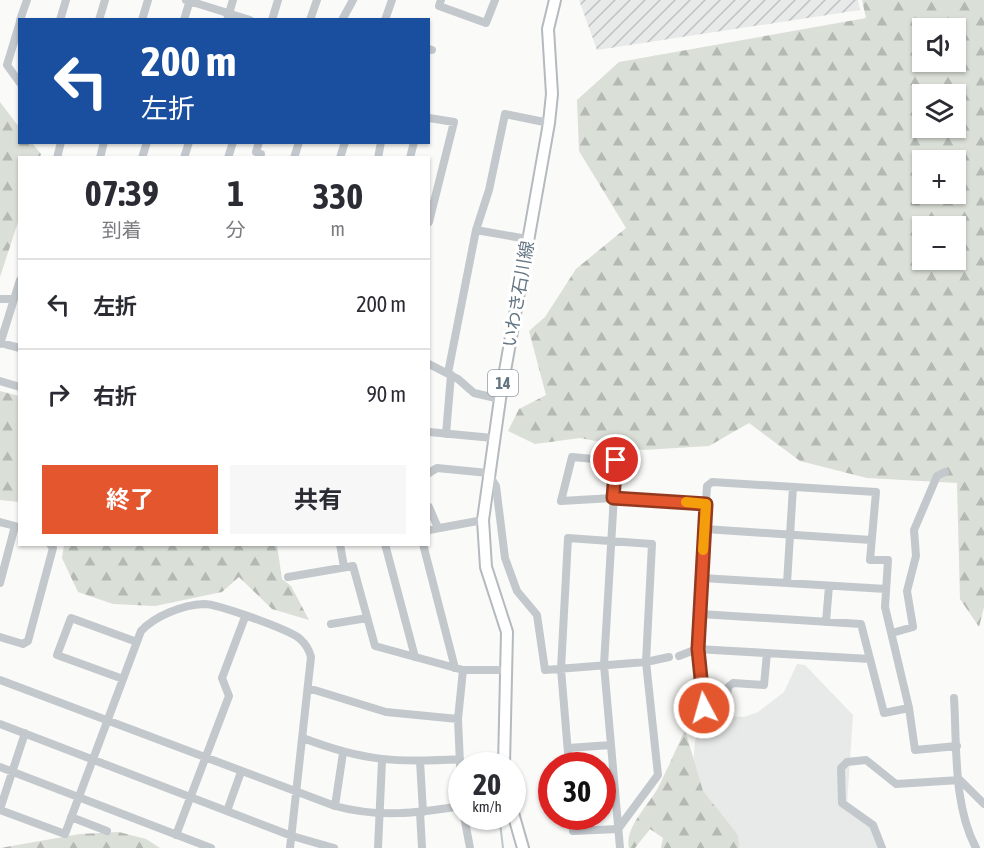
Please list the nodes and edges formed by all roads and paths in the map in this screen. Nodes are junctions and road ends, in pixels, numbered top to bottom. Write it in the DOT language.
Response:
graph roads {
  1 [pos="27,0"];
  2 [pos="66,0"];
  3 [pos="105,0"];
  4 [pos="148,0"];
  5 [pos="189,0"];
  6 [pos="233,0"];
  7 [pos="278,0"];
  8 [pos="316,0"];
  9 [pos="353,0"];
  10 [pos="392,0"];
  11 [pos="441,0"];
  12 [pos="495,0"];
  13 [pos="555,0"];
  14 [pos="228,16"];
  15 [pos="21,18"];
  16 [pos="61,18"];
  17 [pos="100,18"];
  18 [pos="143,18"];
  19 [pos="184,18"];
  20 [pos="273,18"];
  21 [pos="311,18"];
  22 [pos="343,18"];
  23 [pos="386,18"];
  24 [pos="18,32"];
  25 [pos="18,80"];
  26 [pos="430,118"];
  27 [pos="549,123"];
  28 [pos="430,218"];
  29 [pos="477,230"];
  30 [pos="527,239"];
  31 [pos="18,286"];
  32 [pos="0,299"];
  33 [pos="14,299"];
  34 [pos="0,343"];
  35 [pos="18,348"];
  36 [pos="430,364"];
  37 [pos="449,374"];
  38 [pos="0,381"];
  39 [pos="18,386"];
  40 [pos="500,399"];
  41 [pos="430,432"];
  42 [pos="446,434"];
  43 [pos="493,438"];
  44 [pos="430,472"];
  45 [pos="945,472"];
  46 [pos="488,473"];
  47 [pos="793,487"];
  48 [pos="613,498"];
  49 [pos="706,504"];
  50 [pos="430,512"];
  51 [pos="483,520"];
  52 [pos="0,522"];
  53 [pos="17,524"];
  54 [pos="433,529"];
  55 [pos="705,529"];
  56 [pos="790,535"];
  57 [pos="872,540"];
  58 [pos="611,541"];
  59 [pos="52,546"];
  60 [pos="342,546"];
  61 [pos="386,546"];
  62 [pos="424,546"];
  63 [pos="344,567"];
  64 [pos="288,577"];
  65 [pos="702,578"];
  66 [pos="0,583"];
  67 [pos="787,583"];
  68 [pos="829,585"];
  69 [pos="886,589"];
  70 [pos="700,614"];
  71 [pos="245,617"];
  72 [pos="367,618"];
  73 [pos="826,622"];
  74 [pos="332,624"];
  75 [pos="892,633"];
  76 [pos="0,637"];
  77 [pos="137,642"];
  78 [pos="698,649"];
  79 [pos="767,653"];
  80 [pos="679,656"];
  81 [pos="415,657"];
  82 [pos="669,657"];
  83 [pos="870,658"];
  84 [pos="646,662"];
  85 [pos="604,665"];
  86 [pos="459,669"];
  87 [pos="561,669"];
  88 [pos="507,670"];
  89 [pos="123,679"];
  90 [pos="1,682"];
  91 [pos="308,688"];
  92 [pos="954,698"];
  93 [pos="909,708"];
  94 [pos="107,720"];
  95 [pos="458,720"];
  96 [pos="0,724"];
  97 [pos="25,734"];
  98 [pos="303,738"];
  99 [pos="611,745"];
  100 [pos="957,746"];
  101 [pos="568,748"];
  102 [pos="460,752"];
  103 [pos="504,752"];
  104 [pos="568,752"];
  105 [pos="343,753"];
  106 [pos="93,759"];
  107 [pos="205,759"];
  108 [pos="382,760"];
  109 [pos="448,760"];
  110 [pos="420,761"];
  111 [pos="0,767"];
  112 [pos="12,771"];
  113 [pos="242,772"];
  114 [pos="960,780"];
  115 [pos="297,792"];
  116 [pos="78,797"];
  117 [pos="191,797"];
  118 [pos="984,804"];
  119 [pos="335,806"];
  120 [pos="448,808"];
  121 [pos="0,809"];
  122 [pos="227,811"];
  123 [pos="421,812"];
  124 [pos="377,814"];
  125 [pos="71,817"];
  126 [pos="618,829"];
  127 [pos="467,830"];
  128 [pos="518,830"];
  129 [pos="573,830"];
  130 [pos="596,830"];
  131 [pos="107,831"];
  132 [pos="176,835"];
  133 [pos="292,836"];
  134 [pos="211,848"];
  135 [pos="290,848"];
  136 [pos="334,848"];
  137 [pos="378,848"];
  138 [pos="422,848"];
  139 [pos="470,848"];
  140 [pos="523,848"];
  141 [pos="620,848"];
  142 [pos="882,848"];
  143 [pos="976,848"];
  1 -- 15 [label="street"];
  2 -- 16 [label="street"];
  3 -- 17 [label="street"];
  4 -- 18 [label="street"];
  5 -- 14 [label="street"];
  5 -- 19 [label="street"];
  6 -- 14 [label="street"];
  7 -- 20 [label="street"];
  8 -- 21 [label="street"];
  9 -- 22 [label="street"];
  10 -- 23 [label="street"];
  11 -- 12 [label="street"];
  13 -- 27 [label="main road, いわき石川線 / 14"];
  24 -- 25 [label="street"];
  26 -- 28 [label="street"];
  27 -- 29 [label="street"];
  27 -- 30 [label="main road, いわき石川線 / 14"];
  29 -- 30 [label="street"];
  29 -- 37 [label="street"];
  30 -- 40 [label="main road, いわき石川線 / 14"];
  31 -- 33 [label="street"];
  32 -- 33 [label="street"];
  33 -- 34 [label="street"];
  34 -- 35 [label="street"];
  36 -- 37 [label="street"];
  37 -- 40 [label="street"];
  37 -- 42 [label="street"];
  38 -- 39 [label="street"];
  40 -- 43 [label="main road, いわき石川線 / 14"];
  41 -- 42 [label="street"];
  42 -- 43 [label="street"];
  43 -- 46 [label="main road, いわき石川線 / 14"];
  44 -- 46 [label="street"];
  45 -- 75 [label="street"];
  46 -- 51 [label="main road, いわき石川線 / 14"];
  46 -- 87 [label="street"];
  47 -- 49 [label="street"];
  47 -- 56 [label="street"];
  47 -- 57 [label="street"];
  48 -- 48 [label="street"];
  48 -- 49 [label="street"];
  48 -- 58 [label="street"];
  49 -- 55 [label="street"];
  50 -- 54 [label="street"];
  51 -- 54 [label="street"];
  51 -- 88 [label="main road, いわき石川線 / 14"];
  52 -- 53 [label="street"];
  53 -- 66 [label="street"];
  55 -- 56 [label="street"];
  55 -- 65 [label="street"];
  56 -- 57 [label="street"];
  56 -- 67 [label="street"];
  57 -- 69 [label="street"];
  58 -- 84 [label="street"];
  58 -- 85 [label="street"];
  58 -- 87 [label="street"];
  59 -- 76 [label="street"];
  60 -- 63 [label="street"];
  61 -- 81 [label="street"];
  62 -- 86 [label="street"];
  63 -- 64 [label="street"];
  63 -- 72 [label="street"];
  65 -- 67 [label="street"];
  65 -- 70 [label="street"];
  67 -- 68 [label="street"];
  68 -- 69 [label="street"];
  68 -- 73 [label="street"];
  69 -- 75 [label="street"];
  70 -- 73 [label="street"];
  70 -- 78 [label="street"];
  71 -- 77 [label="street"];
  71 -- 91 [label="street"];
  71 -- 107 [label="street"];
  72 -- 74 [label="street"];
  72 -- 81 [label="street"];
  73 -- 83 [label="street"];
  75 -- 93 [label="street"];
  77 -- 89 [label="street"];
  77 -- 89 [label="street"];
  78 -- 79 [label="street"];
  78 -- 79 [label="street"];
  78 -- 80 [label="street"];
  79 -- 83 [label="street"];
  81 -- 86 [label="street"];
  82 -- 84 [label="street"];
  83 -- 93 [label="street"];
  84 -- 85 [label="street"];
  84 -- 126 [label="street"];
  85 -- 87 [label="street"];
  85 -- 99 [label="street"];
  86 -- 88 [label="street"];
  86 -- 95 [label="street"];
  87 -- 101 [label="street"];
  88 -- 103 [label="main road, いわき石川線 / 14"];
  89 -- 94 [label="street"];
  90 -- 94 [label="street"];
  91 -- 95 [label="street"];
  91 -- 98 [label="street"];
  92 -- 100 [label="street"];
  93 -- 100 [label="street"];
  94 -- 106 [label="street"];
  94 -- 107 [label="street"];
  95 -- 102 [label="street"];
  96 -- 97 [label="street"];
  97 -- 106 [label="street"];
  97 -- 112 [label="street"];
  98 -- 105 [label="street"];
  98 -- 115 [label="street"];
  99 -- 101 [label="street"];
  99 -- 126 [label="street"];
  100 -- 114 [label="street"];
  101 -- 104 [label="street"];
  105 -- 108 [label="street"];
  105 -- 119 [label="street"];
  106 -- 116 [label="street"];
  106 -- 117 [label="street"];
  107 -- 113 [label="street"];
  107 -- 117 [label="street"];
  108 -- 110 [label="street"];
  108 -- 124 [label="street"];
  109 -- 110 [label="street"];
  110 -- 123 [label="street"];
  111 -- 112 [label="street"];
  112 -- 116 [label="street"];
  112 -- 121 [label="street"];
  113 -- 115 [label="street"];
  113 -- 122 [label="street"];
  114 -- 118 [label="street"];
  114 -- 142 [label="street"];
  114 -- 143 [label="street"];
  115 -- 119 [label="street"];
  115 -- 133 [label="street"];
  116 -- 125 [label="street"];
  116 -- 132 [label="street"];
  117 -- 122 [label="street"];
  117 -- 132 [label="street"];
  119 -- 124 [label="street"];
  120 -- 123 [label="street"];
  121 -- 125 [label="street"];
  122 -- 133 [label="street"];
  123 -- 124 [label="street"];
  123 -- 138 [label="street"];
  124 -- 137 [label="street"];
  125 -- 131 [label="street"];
  126 -- 141 [label="street"];
  127 -- 139 [label="street"];
  128 -- 140 [label="main road"];
  129 -- 130 [label="street"];
  132 -- 134 [label="street"];
  133 -- 135 [label="street"];
  133 -- 136 [label="street"];
}
